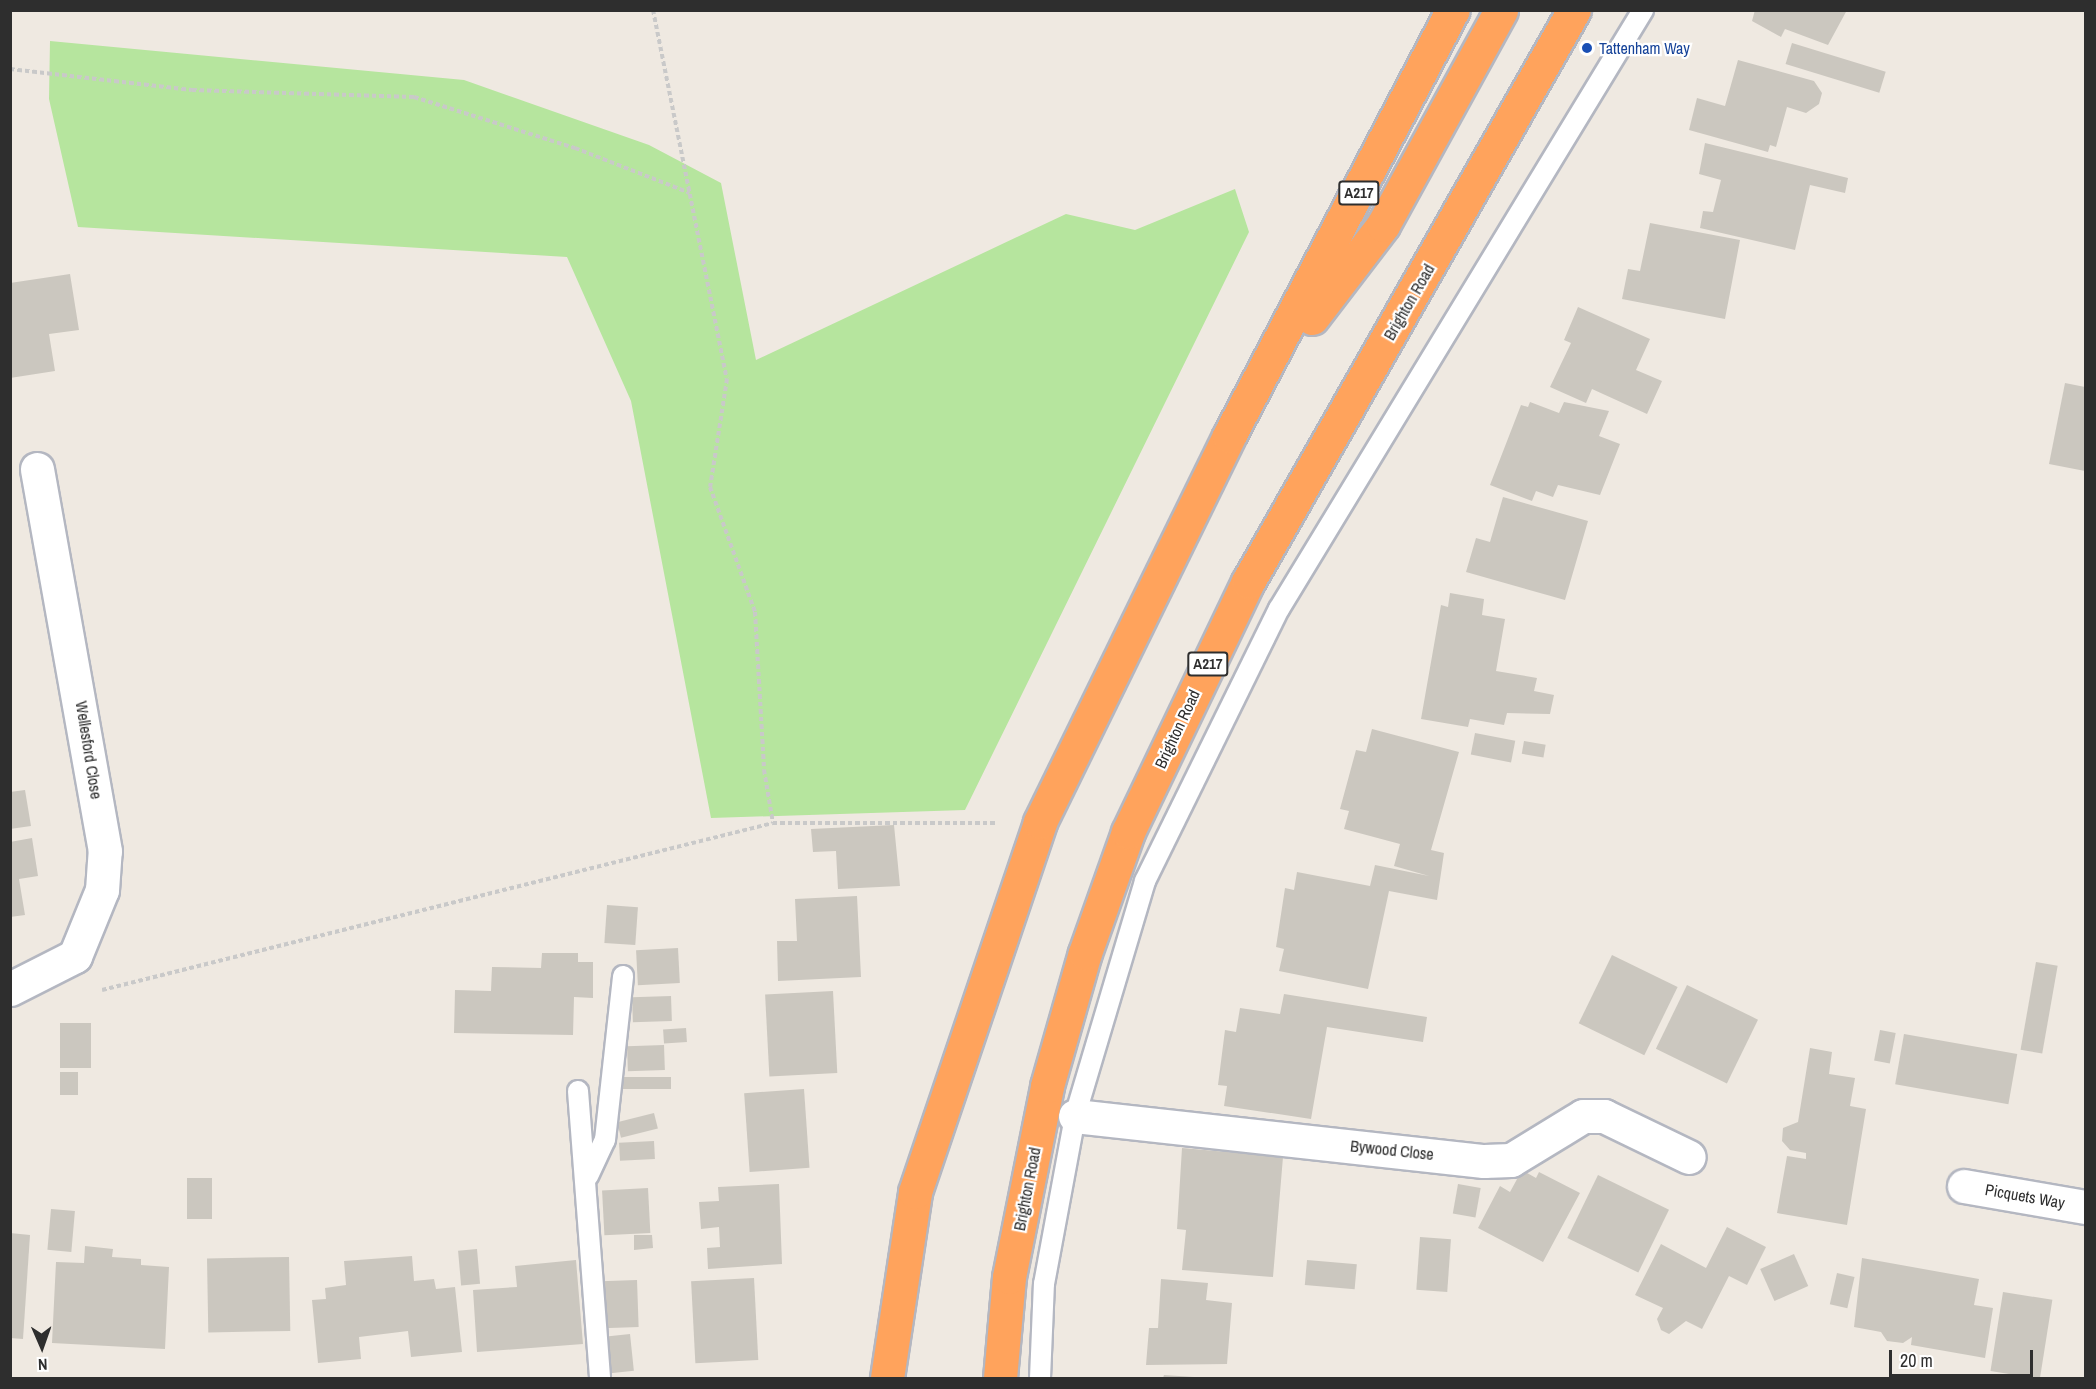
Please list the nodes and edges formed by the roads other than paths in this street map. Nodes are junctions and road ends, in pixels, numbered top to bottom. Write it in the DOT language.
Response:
graph roads {
  1 [pos="1453,10"];
  2 [pos="1501,10"];
  3 [pos="1574,10"];
  4 [pos="1643,10"];
  5 [pos="1266,375"];
  6 [pos="37,469"];
  7 [pos="623,976"];
  8 [pos="10,989"];
  9 [pos="578,1091"];
  10 [pos="1075,1116"];
  11 [pos="1689,1157"];
  12 [pos="587,1178"];
  13 [pos="1964,1185"];
  14 [pos="2085,1207"];
  15 [pos="600,1378"];
  16 [pos="887,1378"];
  17 [pos="1000,1378"];
  18 [pos="1040,1378"];
  1 -- 5 [label="highway, A217"];
  2 -- 5 [label="highway"];
  3 -- 17 [label="highway, Brighton Road / A217"];
  4 -- 10 [label="lane"];
  5 -- 16 [label="highway, A217"];
  6 -- 8 [label="street, Wellesford Close"];
  7 -- 12 [label="lane"];
  9 -- 12 [label="lane"];
  10 -- 11 [label="street, Bywood Close"];
  10 -- 18 [label="lane"];
  12 -- 15 [label="lane"];
  13 -- 14 [label="street, Picquets Way"];
}
